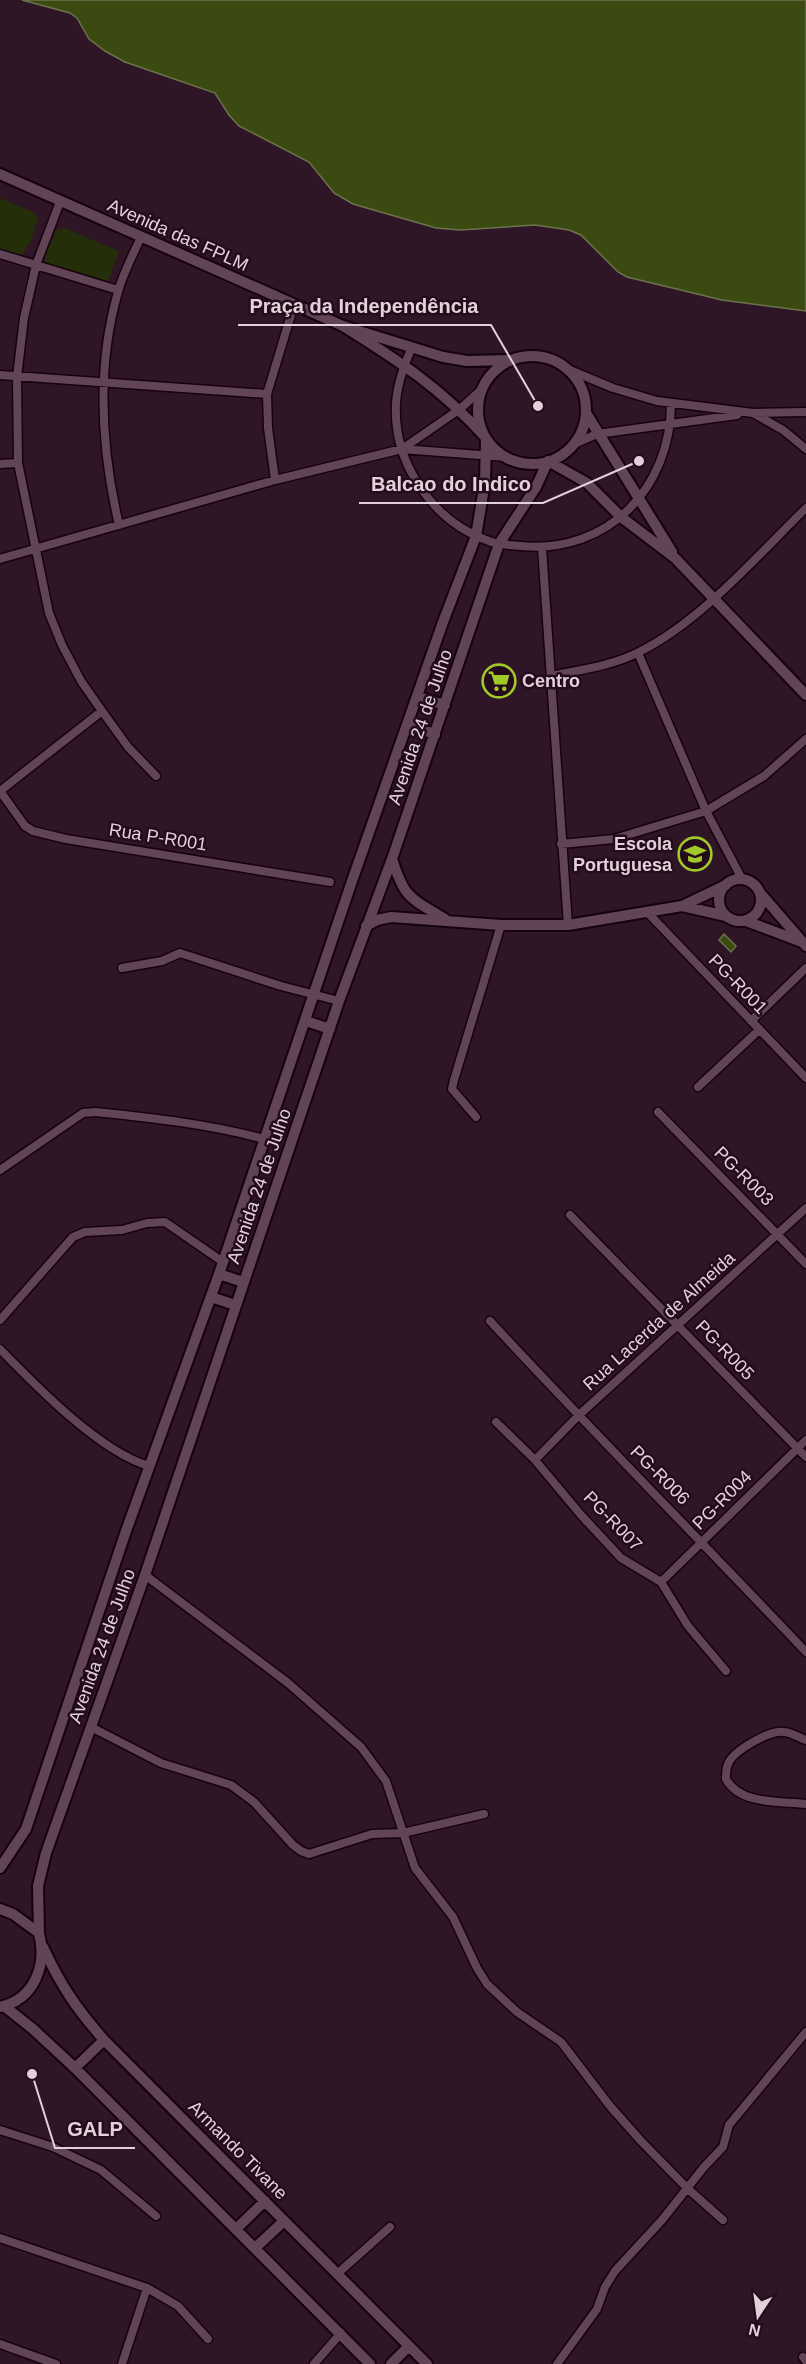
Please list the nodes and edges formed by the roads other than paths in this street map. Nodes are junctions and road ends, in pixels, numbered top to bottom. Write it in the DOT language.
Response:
graph roads {
  1 [pos="0,174"];
  2 [pos="60,202"];
  3 [pos="141,237"];
  4 [pos="0,254"];
  5 [pos="36,265"];
  6 [pos="118,290"];
  7 [pos="294,305"];
  8 [pos="343,326"];
  9 [pos="412,347"];
  10 [pos="511,360"];
  11 [pos="404,365"];
  12 [pos="565,368"];
  13 [pos="0,375"];
  14 [pos="17,376"];
  15 [pos="102,382"];
  16 [pos="482,389"];
  17 [pos="267,394"];
  18 [pos="671,403"];
  19 [pos="460,409"];
  20 [pos="806,412"];
  21 [pos="586,413"];
  22 [pos="753,413"];
  23 [pos="671,423"];
  24 [pos="597,434"];
  25 [pos="486,438"];
  26 [pos="574,444"];
  27 [pos="402,449"];
  28 [pos="806,449"];
  29 [pos="486,456"];
  30 [pos="506,457"];
  31 [pos="548,461"];
  32 [pos="18,463"];
  33 [pos="0,464"];
  34 [pos="275,480"];
  35 [pos="639,500"];
  36 [pos="806,508"];
  37 [pos="621,517"];
  38 [pos="119,525"];
  39 [pos="477,536"];
  40 [pos="499,544"];
  41 [pos="542,548"];
  42 [pos="35,549"];
  43 [pos="675,558"];
  44 [pos="0,559"];
  45 [pos="713,598"];
  46 [pos="638,653"];
  47 [pos="550,676"];
  48 [pos="806,695"];
  49 [pos="418,697"];
  50 [pos="445,705"];
  51 [pos="102,711"];
  52 [pos="407,726"];
  53 [pos="435,735"];
  54 [pos="806,739"];
  55 [pos="156,776"];
  56 [pos="0,791"];
  57 [pos="706,811"];
  58 [pos="561,844"];
  59 [pos="392,859"];
  60 [pos="742,879"];
  61 [pos="330,882"];
  62 [pos="726,885"];
  63 [pos="761,894"];
  64 [pos="682,906"];
  65 [pos="647,912"];
  66 [pos="726,916"];
  67 [pos="447,920"];
  68 [pos="746,921"];
  69 [pos="501,925"];
  70 [pos="568,925"];
  71 [pos="366,926"];
  72 [pos="804,944"];
  73 [pos="122,968"];
  74 [pos="806,968"];
  75 [pos="315,995"];
  76 [pos="339,1001"];
  77 [pos="306,1021"];
  78 [pos="752,1021"];
  79 [pos="330,1029"];
  80 [pos="759,1030"];
  81 [pos="806,1078"];
  82 [pos="698,1087"];
  83 [pos="658,1112"];
  84 [pos="476,1117"];
  85 [pos="264,1139"];
  86 [pos="0,1170"];
  87 [pos="806,1209"];
  88 [pos="570,1215"];
  89 [pos="779,1235"];
  90 [pos="223,1262"];
  91 [pos="806,1264"];
  92 [pos="219,1274"];
  93 [pos="243,1282"];
  94 [pos="211,1297"];
  95 [pos="235,1305"];
  96 [pos="0,1320"];
  97 [pos="490,1321"];
  98 [pos="678,1326"];
  99 [pos="0,1349"];
  100 [pos="578,1416"];
  101 [pos="496,1422"];
  102 [pos="806,1440"];
  103 [pos="797,1448"];
  104 [pos="806,1457"];
  105 [pos="535,1460"];
  106 [pos="149,1466"];
  107 [pos="703,1543"];
  108 [pos="145,1575"];
  109 [pos="661,1582"];
  110 [pos="806,1652"];
  111 [pos="726,1671"];
  112 [pos="91,1727"];
  113 [pos="806,1740"];
  114 [pos="806,1804"];
  115 [pos="484,1814"];
  116 [pos="404,1833"];
  117 [pos="0,1868"];
  118 [pos="0,1909"];
  119 [pos="39,1933"];
  120 [pos="43,1947"];
  121 [pos="2,2007"];
  122 [pos="806,2032"];
  123 [pos="104,2040"];
  124 [pos="75,2068"];
  125 [pos="0,2130"];
  126 [pos="687,2188"];
  127 [pos="265,2201"];
  128 [pos="156,2216"];
  129 [pos="723,2220"];
  130 [pos="284,2221"];
  131 [pos="390,2227"];
  132 [pos="236,2229"];
  133 [pos="0,2238"];
  134 [pos="255,2248"];
  135 [pos="337,2274"];
  136 [pos="147,2288"];
  137 [pos="341,2333"];
  138 [pos="208,2339"];
  139 [pos="0,2344"];
  140 [pos="409,2346"];
  141 [pos="57,2364"];
  142 [pos="122,2364"];
  143 [pos="314,2364"];
  144 [pos="370,2364"];
  145 [pos="391,2364"];
  146 [pos="427,2364"];
  147 [pos="557,2364"];
  1 -- 2 [label="street, Avenida das FPLM"];
  2 -- 3 [label="street, Avenida das FPLM"];
  2 -- 5 [label="street"];
  3 -- 6 [label="street"];
  3 -- 7 [label="street, Avenida das FPLM"];
  4 -- 5 [label="street"];
  5 -- 6 [label="street"];
  5 -- 14 [label="street"];
  6 -- 15 [label="street"];
  7 -- 8 [label="street, Avenida das FPLM"];
  7 -- 17 [label="street"];
  8 -- 9 [label="street, Avenida das FPLM"];
  8 -- 11 [label="street, Avenida das FPLM"];
  9 -- 10 [label="street, Avenida das FPLM"];
  9 -- 11 [label="street"];
  10 -- 12 [label="street"];
  10 -- 16 [label="street"];
  11 -- 19 [label="street, Avenida das FPLM"];
  11 -- 27 [label="street"];
  12 -- 18 [label="street"];
  12 -- 21 [label="street"];
  13 -- 14 [label="street"];
  14 -- 15 [label="street"];
  14 -- 32 [label="street"];
  15 -- 17 [label="street"];
  15 -- 38 [label="street"];
  16 -- 19 [label="street"];
  16 -- 25 [label="street"];
  17 -- 34 [label="street"];
  18 -- 22 [label="street"];
  18 -- 23 [label="street"];
  19 -- 25 [label="street, Avenida das FPLM"];
  19 -- 27 [label="street"];
  20 -- 22 [label="street"];
  21 -- 24 [label="street"];
  21 -- 26 [label="street"];
  22 -- 23 [label="street"];
  22 -- 28 [label="street"];
  23 -- 24 [label="street"];
  23 -- 35 [label="street"];
  24 -- 26 [label="street"];
  24 -- 35 [label="street"];
  25 -- 29 [label="street, Avenida 24 de Julho"];
  25 -- 30 [label="street"];
  26 -- 31 [label="street"];
  27 -- 29 [label="street"];
  27 -- 34 [label="street"];
  27 -- 39 [label="street"];
  29 -- 30 [label="street"];
  29 -- 39 [label="street, Avenida 24 de Julho"];
  30 -- 31 [label="street"];
  31 -- 37 [label="street"];
  31 -- 40 [label="street, Avenida 24 de Julho"];
  32 -- 33 [label="street"];
  32 -- 42 [label="street"];
  34 -- 38 [label="street"];
  35 -- 37 [label="street"];
  35 -- 43 [label="street"];
  36 -- 45 [label="street"];
  37 -- 41 [label="street"];
  37 -- 43 [label="street"];
  38 -- 42 [label="street"];
  39 -- 40 [label="street"];
  39 -- 49 [label="street, Avenida 24 de Julho"];
  40 -- 41 [label="street"];
  40 -- 50 [label="street, Avenida 24 de Julho"];
  41 -- 47 [label="street"];
  42 -- 44 [label="street"];
  42 -- 51 [label="street"];
  43 -- 45 [label="street"];
  45 -- 46 [label="street"];
  45 -- 48 [label="street"];
  46 -- 47 [label="street"];
  46 -- 57 [label="street"];
  47 -- 58 [label="street"];
  49 -- 50 [label="street"];
  49 -- 52 [label="street, Avenida 24 de Julho"];
  50 -- 53 [label="street, Avenida 24 de Julho"];
  51 -- 55 [label="street"];
  51 -- 56 [label="street"];
  52 -- 53 [label="street"];
  52 -- 75 [label="street, Avenida 24 de Julho"];
  53 -- 59 [label="street, Avenida 24 de Julho"];
  54 -- 57 [label="street"];
  56 -- 61 [label="street, Rua P-R001"];
  57 -- 58 [label="street"];
  57 -- 60 [label="street"];
  58 -- 70 [label="street"];
  59 -- 67 [label="street"];
  59 -- 71 [label="street, Avenida 24 de Julho"];
  60 -- 62 [label="street"];
  60 -- 63 [label="street"];
  62 -- 64 [label="street"];
  62 -- 66 [label="street"];
  63 -- 68 [label="street"];
  63 -- 72 [label="street"];
  64 -- 65 [label="street"];
  64 -- 66 [label="street"];
  65 -- 70 [label="street"];
  65 -- 78 [label="street, PG-R001"];
  66 -- 68 [label="street"];
  67 -- 69 [label="street"];
  67 -- 71 [label="street"];
  68 -- 72 [label="street"];
  69 -- 70 [label="street"];
  69 -- 84 [label="street"];
  71 -- 76 [label="street, Avenida 24 de Julho"];
  73 -- 75 [label="street"];
  74 -- 78 [label="street"];
  75 -- 76 [label="street"];
  75 -- 77 [label="street, Avenida 24 de Julho"];
  76 -- 79 [label="street, Avenida 24 de Julho"];
  77 -- 79 [label="street"];
  77 -- 85 [label="street, Avenida 24 de Julho"];
  78 -- 80 [label="street, PG-R001"];
  79 -- 93 [label="street, Avenida 24 de Julho"];
  80 -- 81 [label="street, PG-R001"];
  80 -- 82 [label="street"];
  83 -- 89 [label="street, PG-R003"];
  85 -- 86 [label="street"];
  85 -- 90 [label="street, Avenida 24 de Julho"];
  87 -- 89 [label="street, Rua Lacerda de Almeida"];
  88 -- 98 [label="street, PG-R005"];
  89 -- 91 [label="street, PG-R003"];
  89 -- 98 [label="street, Rua Lacerda de Almeida"];
  90 -- 92 [label="street, Avenida 24 de Julho"];
  90 -- 96 [label="street"];
  92 -- 93 [label="street"];
  92 -- 94 [label="street, Avenida 24 de Julho"];
  93 -- 95 [label="street, Avenida 24 de Julho"];
  94 -- 95 [label="street"];
  94 -- 106 [label="street, Avenida 24 de Julho"];
  95 -- 108 [label="street, Avenida 24 de Julho"];
  97 -- 100 [label="street, PG-R006"];
  98 -- 100 [label="street, Rua Lacerda de Almeida"];
  98 -- 103 [label="street, PG-R005"];
  99 -- 106 [label="street"];
  100 -- 105 [label="street, Rua Lacerda de Almeida"];
  100 -- 107 [label="street, PG-R006"];
  101 -- 105 [label="street, PG-R007"];
  102 -- 103 [label="street, PG-R004"];
  103 -- 104 [label="street, PG-R005"];
  103 -- 107 [label="street, PG-R004"];
  105 -- 109 [label="street, PG-R007"];
  106 -- 117 [label="street, Avenida 24 de Julho"];
  107 -- 109 [label="street, PG-R004"];
  107 -- 110 [label="street, PG-R006"];
  108 -- 112 [label="street, Avenida 24 de Julho"];
  108 -- 116 [label="street"];
  109 -- 111 [label="street, PG-R007"];
  112 -- 116 [label="street"];
  112 -- 119 [label="street, Avenida 24 de Julho"];
  113 -- 114 [label="street"];
  115 -- 116 [label="street"];
  116 -- 126 [label="street"];
  118 -- 119 [label="street"];
  119 -- 120 [label="street, Avenida 24 de Julho"];
  120 -- 121 [label="street"];
  120 -- 123 [label="street, Armando Tivane"];
  121 -- 124 [label="street"];
  122 -- 126 [label="street"];
  123 -- 124 [label="street"];
  123 -- 127 [label="street, Armando Tivane"];
  124 -- 132 [label="street"];
  125 -- 128 [label="street"];
  126 -- 129 [label="street"];
  126 -- 147 [label="street"];
  127 -- 130 [label="street, Armando Tivane"];
  127 -- 132 [label="street"];
  130 -- 134 [label="street"];
  130 -- 135 [label="street, Armando Tivane"];
  131 -- 135 [label="street"];
  132 -- 134 [label="street"];
  133 -- 136 [label="street"];
  134 -- 137 [label="street"];
  135 -- 140 [label="street, Armando Tivane"];
  136 -- 138 [label="street"];
  136 -- 142 [label="street"];
  137 -- 143 [label="street"];
  137 -- 144 [label="street"];
  139 -- 141 [label="street"];
  140 -- 145 [label="street"];
  140 -- 146 [label="street, Armando Tivane"];
}
